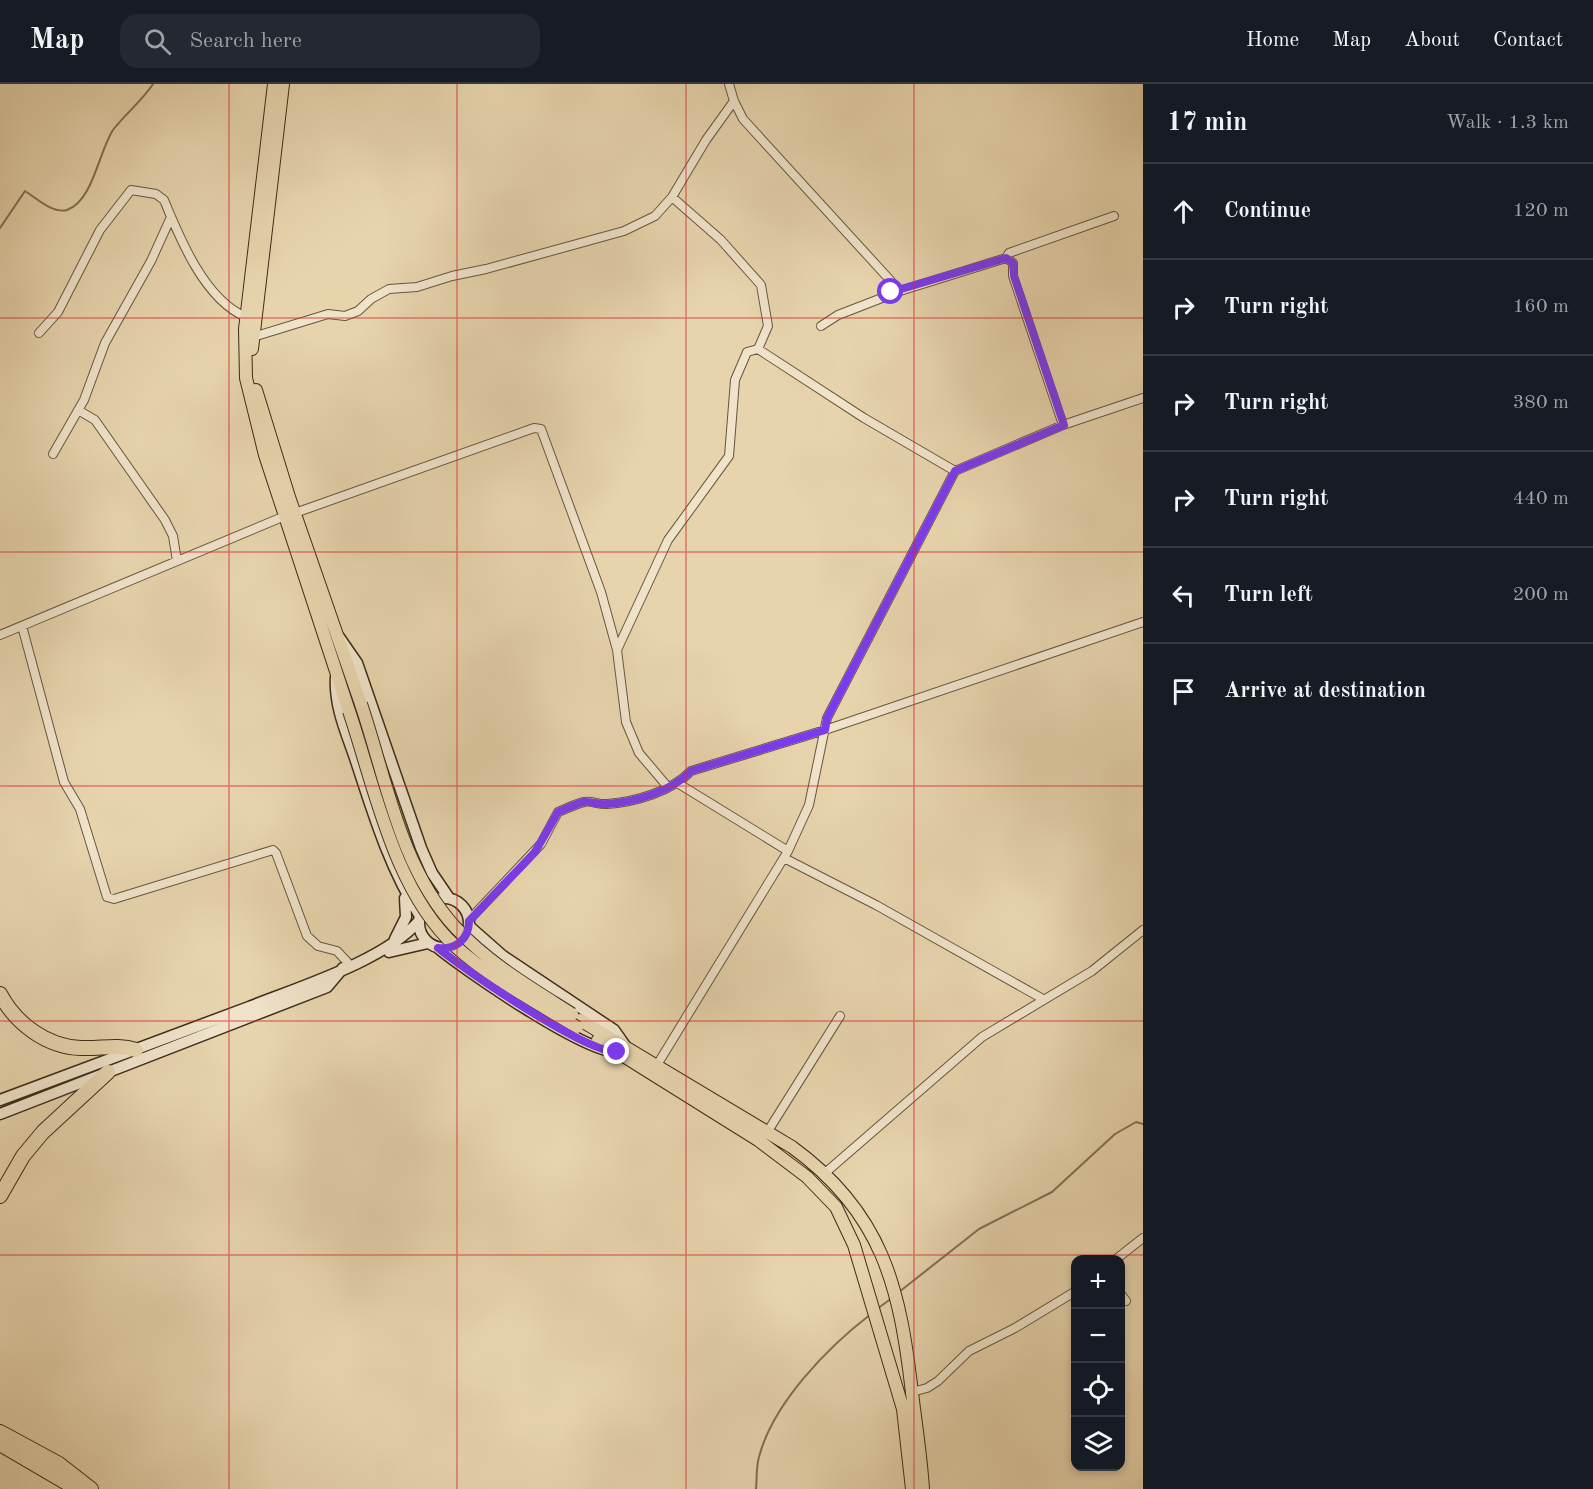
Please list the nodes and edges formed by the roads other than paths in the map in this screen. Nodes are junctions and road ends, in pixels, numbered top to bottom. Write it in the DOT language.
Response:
graph roads {
  1 [pos="274,84"];
  2 [pos="283,84"];
  3 [pos="729,84"];
  4 [pos="734,101"];
  5 [pos="672,197"];
  6 [pos="1114,216"];
  7 [pos="171,217"];
  8 [pos="1009,258"];
  9 [pos="900,291"];
  10 [pos="246,317"];
  11 [pos="822,326"];
  12 [pos="39,333"];
  13 [pos="253,337"];
  14 [pos="758,349"];
  15 [pos="1143,398"];
  16 [pos="78,410"];
  17 [pos="1064,425"];
  18 [pos="53,454"];
  19 [pos="955,471"];
  20 [pos="290,515"];
  21 [pos="177,561"];
  22 [pos="1143,622"];
  23 [pos="22,626"];
  24 [pos="0,635"];
  25 [pos="339,637"];
  26 [pos="617,650"];
  27 [pos="336,674"];
  28 [pos="825,730"];
  29 [pos="679,784"];
  30 [pos="667,786"];
  31 [pos="786,854"];
  32 [pos="402,886"];
  33 [pos="449,898"];
  34 [pos="419,919"];
  35 [pos="469,923"];
  36 [pos="1143,930"];
  37 [pos="433,945"];
  38 [pos="387,947"];
  39 [pos="371,956"];
  40 [pos="347,967"];
  41 [pos="0,994"];
  42 [pos="1043,999"];
  43 [pos="840,1016"];
  44 [pos="579,1023"];
  45 [pos="136,1050"];
  46 [pos="622,1050"];
  47 [pos="657,1065"];
  48 [pos="108,1072"];
  49 [pos="0,1100"];
  50 [pos="0,1114"];
  51 [pos="768,1131"];
  52 [pos="825,1173"];
  53 [pos="0,1196"];
  54 [pos="1143,1238"];
  55 [pos="1121,1255"];
  56 [pos="1071,1295"];
  57 [pos="912,1392"];
  58 [pos="0,1432"];
  59 [pos="0,1443"];
  60 [pos="77,1489"];
  61 [pos="91,1489"];
  62 [pos="912,1489"];
  63 [pos="923,1489"];
  1 -- 10 [label="highway"];
  2 -- 13 [label="highway"];
  3 -- 4 [label="street"];
  4 -- 5 [label="street"];
  4 -- 9 [label="street"];
  5 -- 13 [label="street"];
  5 -- 14 [label="street"];
  6 -- 8 [label="street"];
  7 -- 10 [label="street"];
  7 -- 12 [label="street"];
  7 -- 16 [label="street"];
  8 -- 9 [label="street"];
  8 -- 17 [label="street"];
  9 -- 11 [label="street"];
  10 -- 20 [label="highway"];
  13 -- 20 [label="highway"];
  14 -- 19 [label="street"];
  14 -- 26 [label="street"];
  15 -- 17 [label="street"];
  16 -- 18 [label="street"];
  16 -- 21 [label="street"];
  17 -- 19 [label="street"];
  19 -- 28 [label="street"];
  20 -- 21 [label="street"];
  20 -- 25 [label="highway"];
  20 -- 26 [label="street"];
  20 -- 27 [label="highway"];
  21 -- 23 [label="street"];
  22 -- 28 [label="street"];
  23 -- 24 [label="street"];
  23 -- 40 [label="street"];
  25 -- 33 [label="main road"];
  25 -- 44 [label="highway, bridge"];
  26 -- 30 [label="street"];
  27 -- 32 [label="main road"];
  27 -- 44 [label="highway, bridge"];
  28 -- 29 [label="street"];
  28 -- 31 [label="street"];
  29 -- 30 [label="street"];
  29 -- 31 [label="street"];
  30 -- 35 [label="street"];
  31 -- 42 [label="street"];
  31 -- 47 [label="street"];
  32 -- 34 [label="main road"];
  32 -- 38 [label="main road"];
  33 -- 34 [label="main road"];
  33 -- 35 [label="main road"];
  34 -- 37 [label="main road"];
  34 -- 38 [label="main road"];
  35 -- 37 [label="main road"];
  35 -- 46 [label="main road"];
  36 -- 42 [label="street"];
  37 -- 39 [label="main road"];
  37 -- 46 [label="main road"];
  38 -- 39 [label="main road"];
  39 -- 40 [label="main road"];
  40 -- 45 [label="main road"];
  40 -- 48 [label="main road"];
  41 -- 45 [label="highway"];
  42 -- 52 [label="street"];
  43 -- 51 [label="street"];
  44 -- 46 [label="highway"];
  45 -- 49 [label="main road"];
  46 -- 47 [label="highway"];
  46 -- 62 [label="highway"];
  47 -- 51 [label="highway"];
  48 -- 50 [label="main road"];
  48 -- 53 [label="highway"];
  51 -- 52 [label="highway"];
  52 -- 57 [label="highway"];
  54 -- 55 [label="street"];
  56 -- 57 [label="street"];
  57 -- 63 [label="highway"];
  58 -- 61 [label="highway"];
  59 -- 60 [label="highway"];
}
